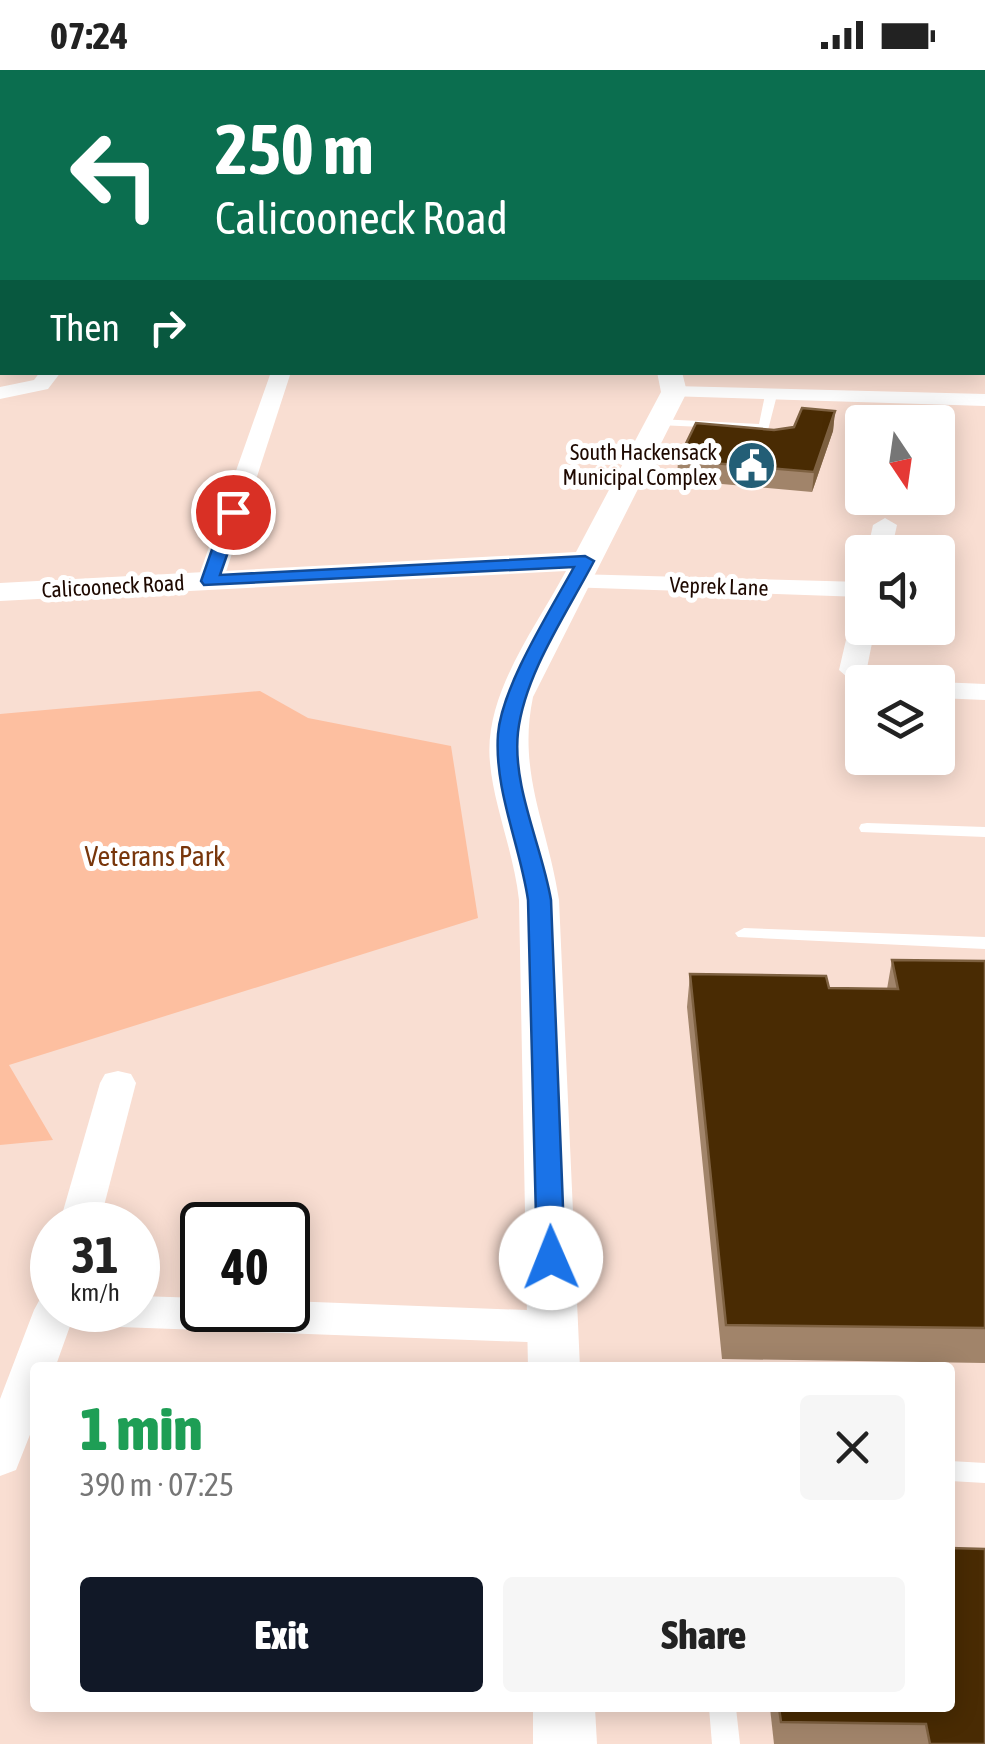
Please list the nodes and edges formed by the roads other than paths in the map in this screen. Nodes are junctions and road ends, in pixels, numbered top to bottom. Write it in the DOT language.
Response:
graph roads {
  1 [pos="49,375"];
  2 [pos="279,375"];
  3 [pos="672,390"];
  4 [pos="0,392"];
  5 [pos="771,395"];
  6 [pos="985,400"];
  7 [pos="885,525"];
  8 [pos="883,535"];
  9 [pos="580,572"];
  10 [pos="210,581"];
  11 [pos="845,589"];
  12 [pos="0,592"];
  13 [pos="955,691"];
  14 [pos="985,692"];
  15 [pos="867,828"];
  16 [pos="985,832"];
  17 [pos="744,933"];
  18 [pos="985,943"];
  19 [pos="118,1083"];
  20 [pos="85,1202"];
  21 [pos="160,1315"];
  22 [pos="47,1332"];
  23 [pos="553,1347"];
  24 [pos="35,1362"];
  25 [pos="30,1376"];
  26 [pos="0,1456"];
  27 [pos="955,1471"];
  28 [pos="985,1474"];
  29 [pos="564,1712"];
  30 [pos="723,1712"];
  31 [pos="566,1744"];
  32 [pos="726,1744"];
  1 -- 4 [label="street"];
  2 -- 10 [label="street"];
  3 -- 5 [label="street"];
  3 -- 5 [label="lane"];
  3 -- 9 [label="street"];
  5 -- 6 [label="street"];
  7 -- 8 [label="street"];
  9 -- 10 [label="street, Calicooneck Road"];
  9 -- 11 [label="street, Veprek Lane"];
  9 -- 23 [label="street"];
  10 -- 12 [label="street, Calicooneck Road"];
  13 -- 14 [label="street"];
  15 -- 16 [label="lane"];
  17 -- 18 [label="lane"];
  19 -- 20 [label="street"];
  21 -- 23 [label="street"];
  22 -- 24 [label="street"];
  25 -- 26 [label="street"];
  27 -- 28 [label="lane"];
  29 -- 31 [label="street"];
  30 -- 32 [label="lane"];
}
